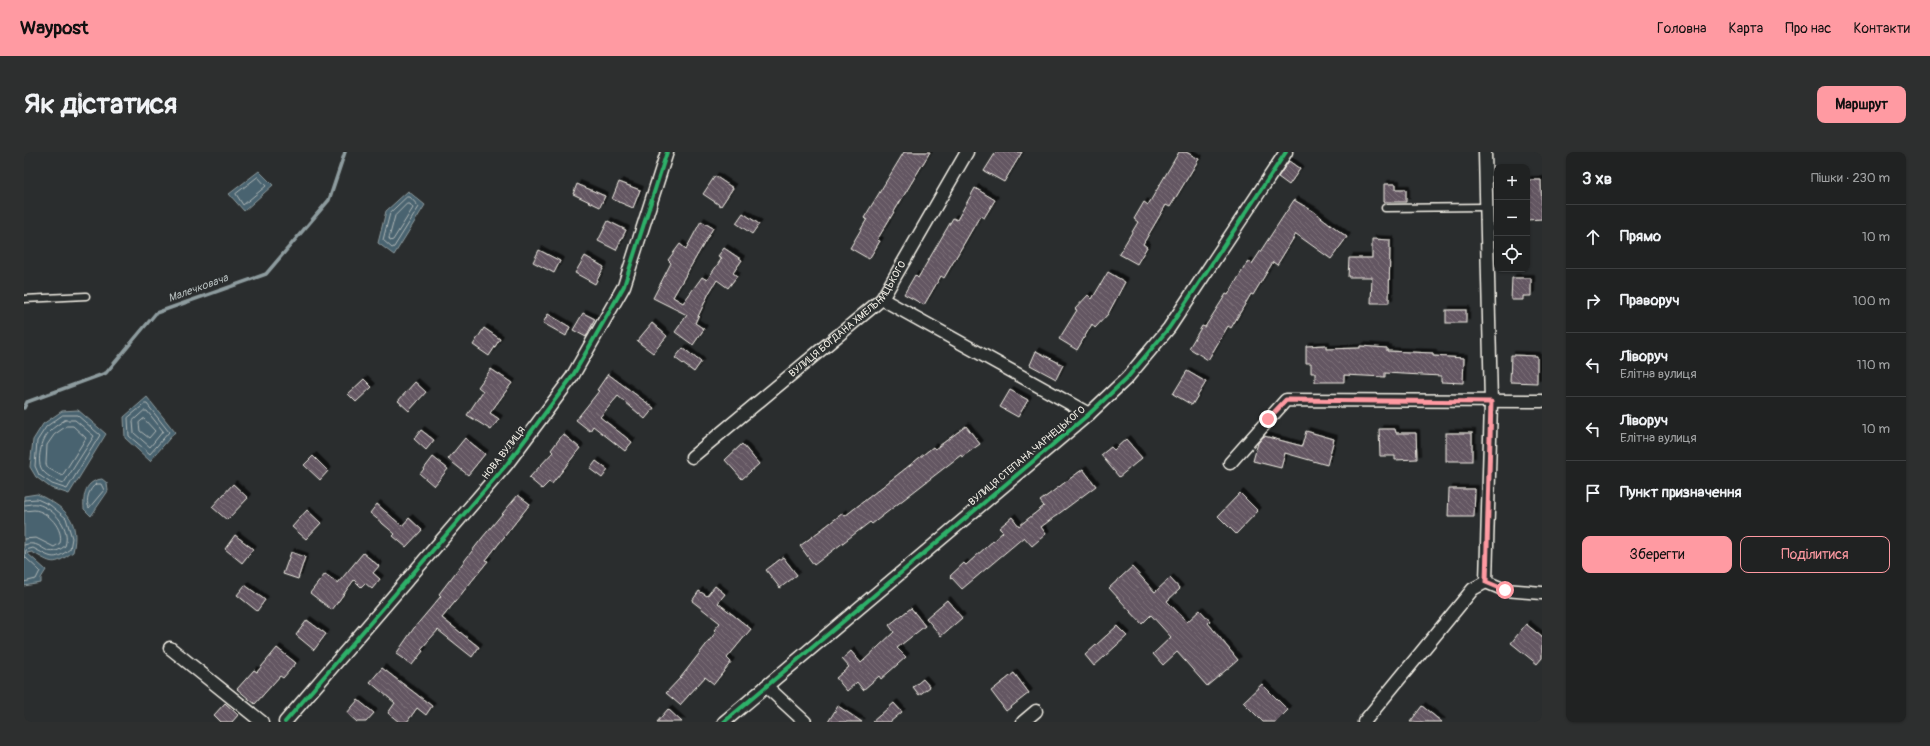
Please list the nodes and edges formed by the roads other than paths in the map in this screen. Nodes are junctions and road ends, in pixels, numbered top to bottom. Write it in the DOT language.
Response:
graph roads {
  1 [pos="667,152"];
  2 [pos="967,152"];
  3 [pos="1286,152"];
  4 [pos="1485,152"];
  5 [pos="1485,207"];
  6 [pos="1385,208"];
  7 [pos="86,296"];
  8 [pos="24,299"];
  9 [pos="882,299"];
  10 [pos="1542,401"];
  11 [pos="1491,402"];
  12 [pos="1089,414"];
  13 [pos="692,457"];
  14 [pos="1230,463"];
  15 [pos="1486,582"];
  16 [pos="1542,593"];
  17 [pos="170,648"];
  18 [pos="766,686"];
  19 [pos="1036,711"];
  20 [pos="262,722"];
  21 [pos="285,722"];
  22 [pos="724,722"];
  23 [pos="806,722"];
  24 [pos="1023,722"];
  25 [pos="1364,722"];
  1 -- 21 [label="street, НОВА ВУЛИЦЯ"];
  2 -- 9 [label="street, ВУЛИЦЯ БОГДАНА ХМЕЛЬНИЦЬКОГО"];
  3 -- 12 [label="street, ВУЛИЦЯ СТЕПАНА ЧАРНЕЦЬКОГО"];
  4 -- 5 [label="street"];
  5 -- 6 [label="lane"];
  5 -- 11 [label="street"];
  7 -- 8 [label="lane"];
  9 -- 12 [label="street"];
  9 -- 13 [label="street, ВУЛИЦЯ БОГДАНА ХМЕЛЬНИЦЬКОГО"];
  10 -- 11 [label="street"];
  11 -- 14 [label="street"];
  11 -- 15 [label="street"];
  12 -- 18 [label="street, ВУЛИЦЯ СТЕПАНА ЧАРНЕЦЬКОГО"];
  15 -- 16 [label="street"];
  15 -- 25 [label="street"];
  17 -- 20 [label="street"];
  18 -- 22 [label="street, ВУЛИЦЯ СТЕПАНА ЧАРНЕЦЬКОГО"];
  18 -- 23 [label="street"];
  19 -- 24 [label="street"];
}
